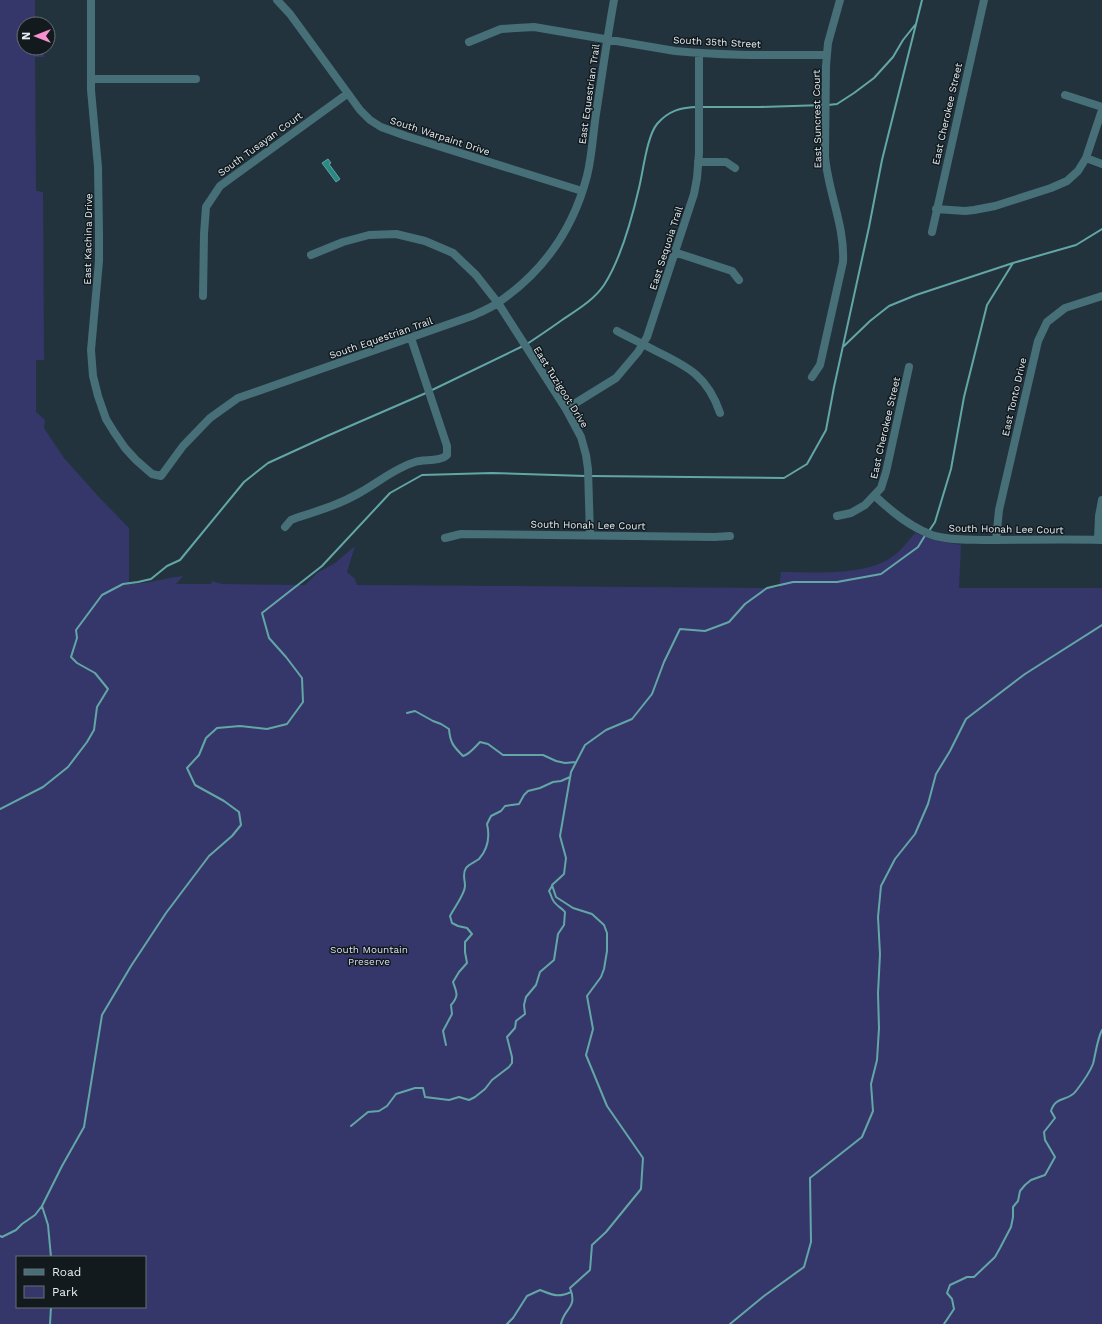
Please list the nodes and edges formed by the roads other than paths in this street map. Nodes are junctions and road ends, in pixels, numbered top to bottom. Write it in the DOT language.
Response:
graph roads {
  1 [pos="91,0"];
  2 [pos="277,0"];
  3 [pos="614,0"];
  4 [pos="840,0"];
  5 [pos="984,0"];
  6 [pos="607,39"];
  7 [pos="469,42"];
  8 [pos="698,53"];
  9 [pos="827,55"];
  10 [pos="91,79"];
  11 [pos="196,79"];
  12 [pos="347,94"];
  13 [pos="1065,95"];
  14 [pos="1102,107"];
  15 [pos="1102,110"];
  16 [pos="1086,158"];
  17 [pos="698,162"];
  18 [pos="1102,164"];
  19 [pos="735,168"];
  20 [pos="582,191"];
  21 [pos="936,209"];
  22 [pos="932,232"];
  23 [pos="674,252"];
  24 [pos="311,255"];
  25 [pos="740,280"];
  26 [pos="203,296"];
  27 [pos="1102,296"];
  28 [pos="498,303"];
  29 [pos="617,331"];
  30 [pos="411,338"];
  31 [pos="643,344"];
  32 [pos="909,368"];
  33 [pos="812,377"];
  34 [pos="566,409"];
  35 [pos="720,413"];
  36 [pos="161,476"];
  37 [pos="875,496"];
  38 [pos="1102,500"];
  39 [pos="837,516"];
  40 [pos="285,527"];
  41 [pos="590,535"];
  42 [pos="730,536"];
  43 [pos="445,538"];
  44 [pos="996,540"];
  45 [pos="1100,540"];
  1 -- 10 [label="street, East Kachina Drive"];
  2 -- 12 [label="street, South Warpaint Drive"];
  3 -- 6 [label="street, East Equestrian Trail"];
  4 -- 9 [label="street, East Suncrest Court"];
  5 -- 21 [label="street, East Cherokee Street"];
  6 -- 7 [label="street, South 35th Street"];
  6 -- 8 [label="street, South 35th Street"];
  6 -- 20 [label="street, East Equestrian Trail"];
  8 -- 9 [label="street, South 35th Street"];
  8 -- 17 [label="street, East Sequoia Trail"];
  9 -- 33 [label="street, East Suncrest Court"];
  10 -- 11 [label="street"];
  10 -- 36 [label="street, East Kachina Drive"];
  12 -- 20 [label="street, South Warpaint Drive"];
  12 -- 26 [label="street, South Tusayan Court"];
  13 -- 14 [label="street"];
  15 -- 16 [label="street"];
  16 -- 18 [label="street"];
  16 -- 21 [label="street"];
  17 -- 19 [label="street"];
  17 -- 23 [label="street, East Sequoia Trail"];
  20 -- 28 [label="street, South Equestrian Trail"];
  21 -- 22 [label="street, East Cherokee Street"];
  23 -- 25 [label="street"];
  23 -- 31 [label="street, East Sequoia Trail"];
  24 -- 28 [label="street, East Tuzigoot Drive"];
  27 -- 44 [label="street, East Tonto Drive"];
  28 -- 30 [label="street, South Equestrian Trail"];
  28 -- 34 [label="street, East Tuzigoot Drive"];
  29 -- 31 [label="street"];
  30 -- 36 [label="street, South Equestrian Trail"];
  30 -- 40 [label="street"];
  31 -- 34 [label="street, East Sequoia Trail"];
  31 -- 35 [label="street"];
  32 -- 37 [label="street, East Cherokee Street"];
  34 -- 41 [label="street, East Tuzigoot Drive"];
  37 -- 39 [label="street, East Cherokee Street"];
  37 -- 44 [label="street, South Honah Lee Court"];
  38 -- 45 [label="street"];
  41 -- 42 [label="street, South Honah Lee Court"];
  41 -- 43 [label="street, South Honah Lee Court"];
  44 -- 45 [label="street, South Honah Lee Court"];
}
